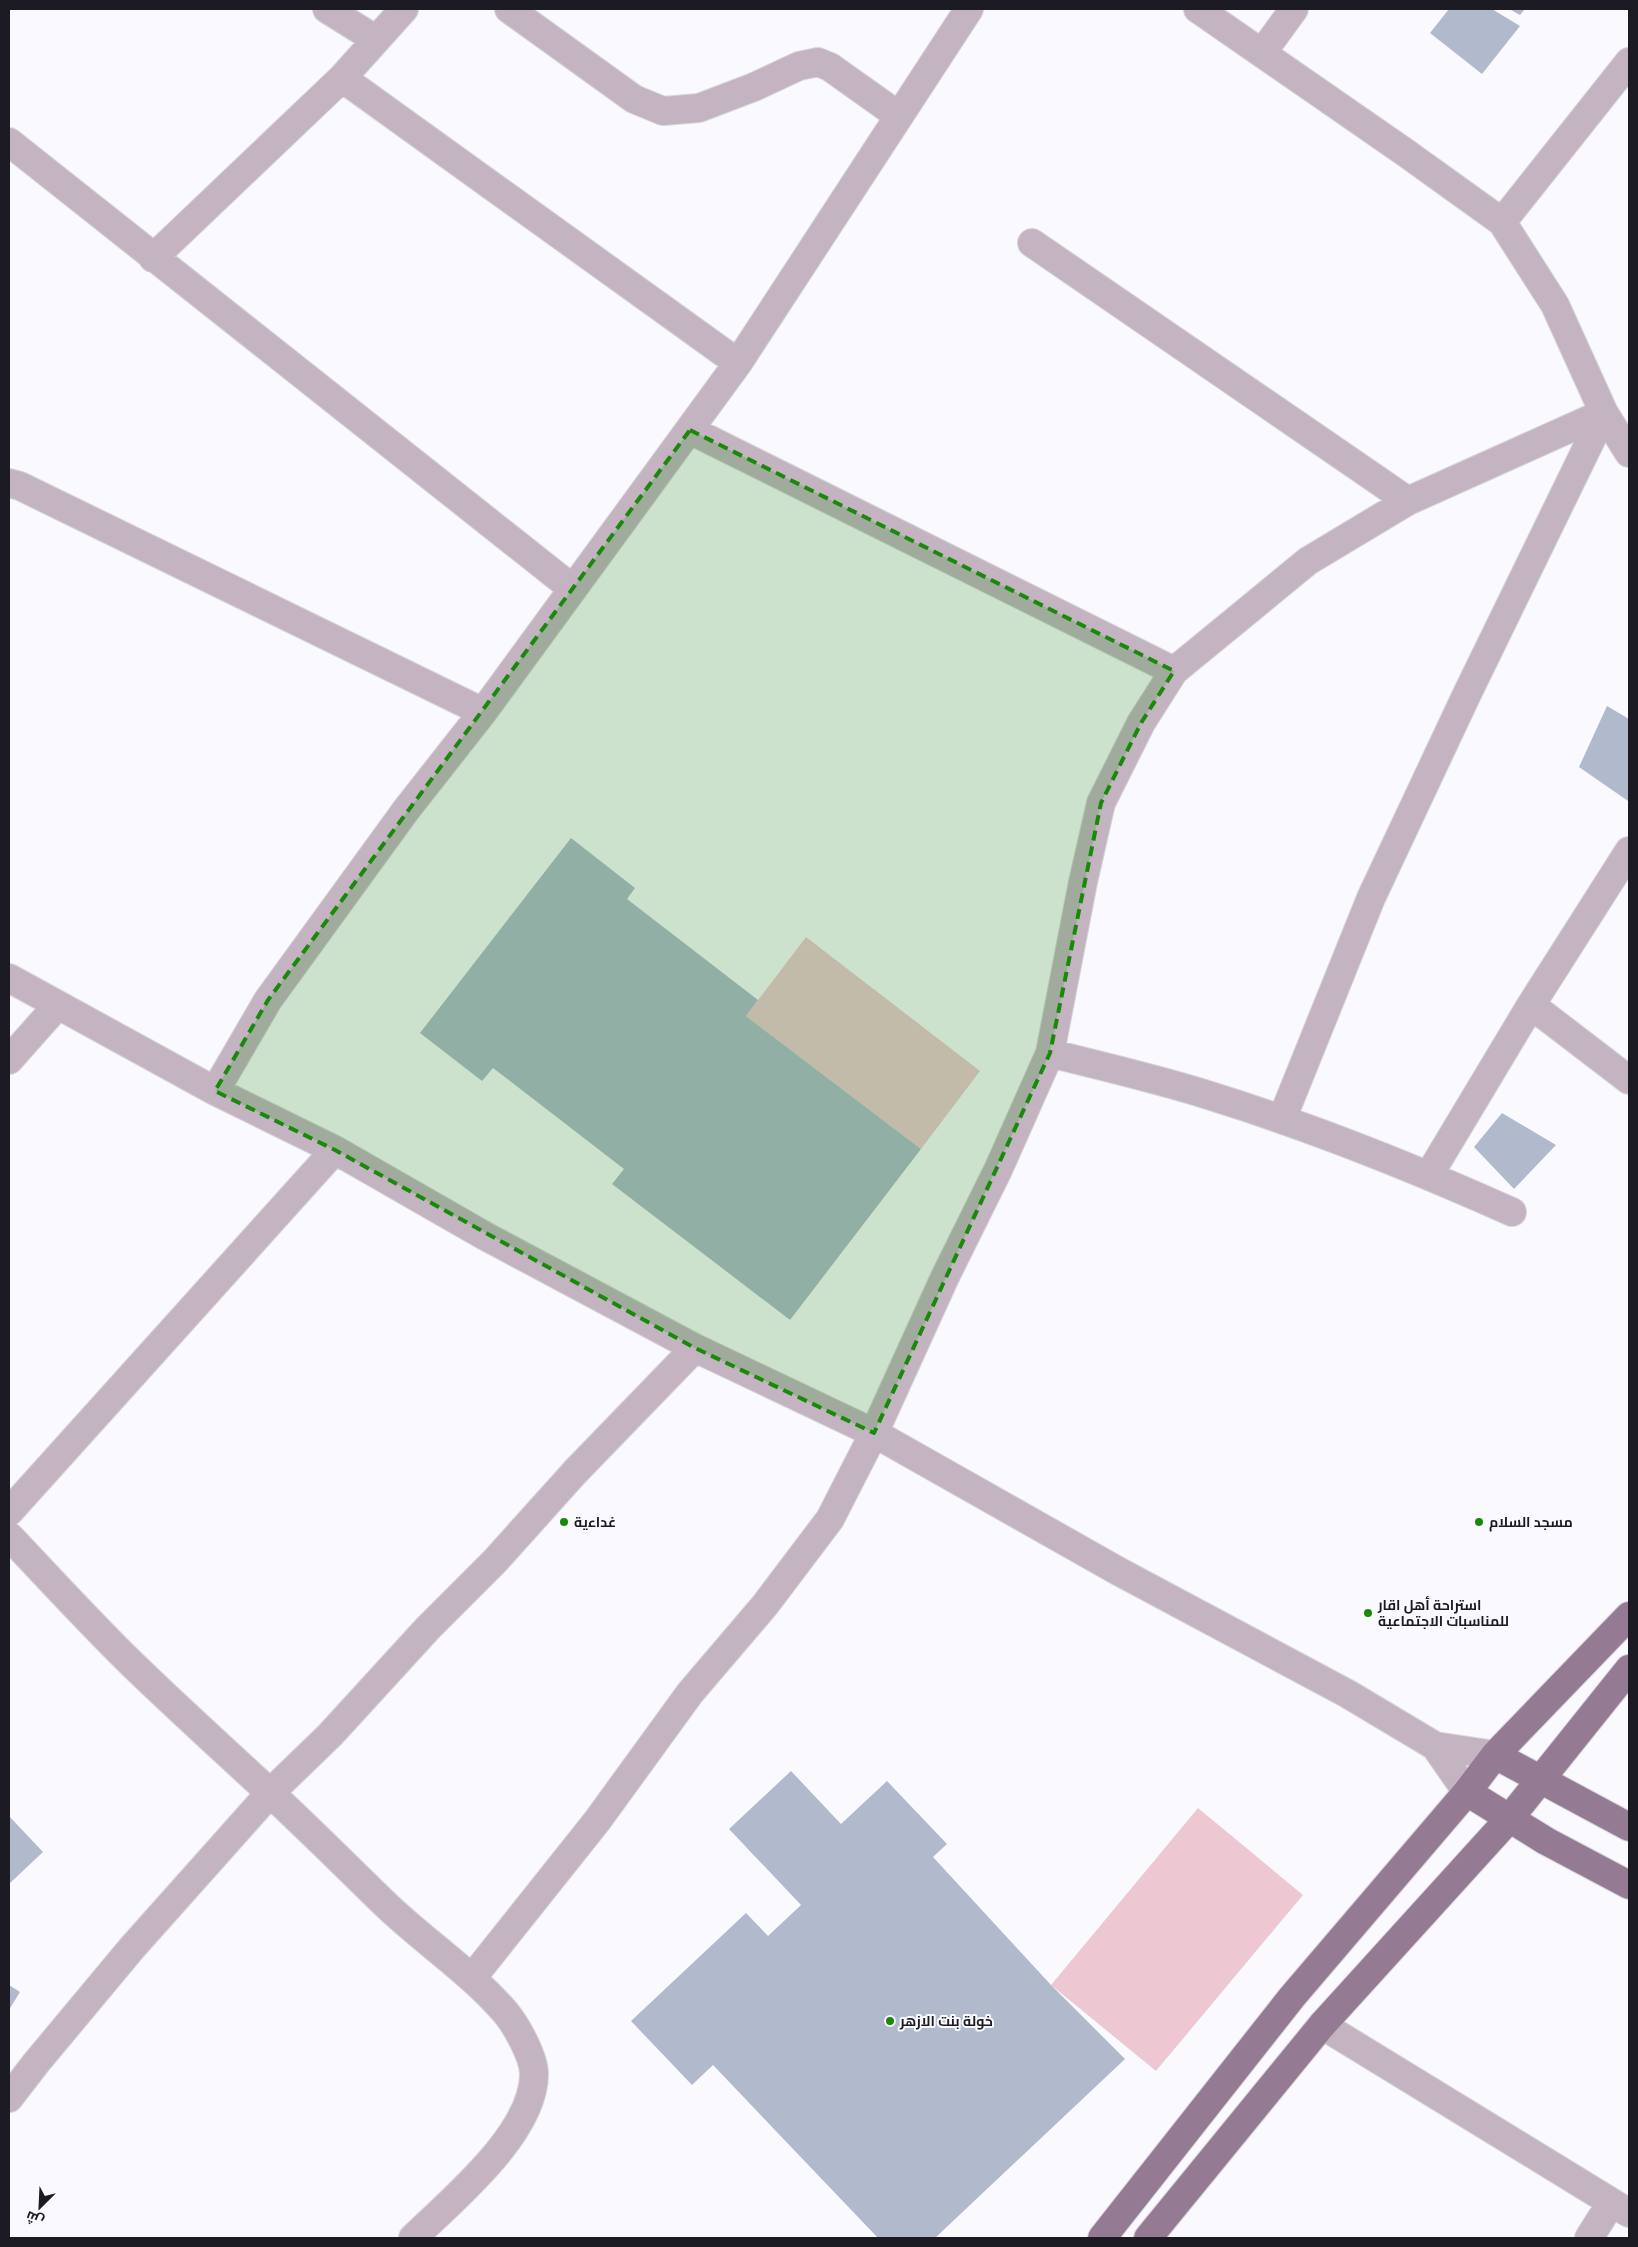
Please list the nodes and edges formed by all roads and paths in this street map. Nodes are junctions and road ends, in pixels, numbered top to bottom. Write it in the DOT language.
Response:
graph roads {
  1 [pos="327,9"];
  2 [pos="404,9"];
  3 [pos="509,9"];
  4 [pos="969,9"];
  5 [pos="1198,9"];
  6 [pos="1294,9"];
  7 [pos="375,39"];
  8 [pos="1262,53"];
  9 [pos="1629,62"];
  10 [pos="342,78"];
  11 [pos="899,116"];
  12 [pos="9,142"];
  13 [pos="1502,222"];
  14 [pos="1032,243"];
  15 [pos="153,258"];
  16 [pos="738,363"];
  17 [pos="1604,413"];
  18 [pos="690,430"];
  19 [pos="1629,453"];
  20 [pos="9,483"];
  21 [pos="1408,501"];
  22 [pos="573,589"];
  23 [pos="1174,670"];
  24 [pos="483,712"];
  25 [pos="1629,851"];
  26 [pos="9,978"];
  27 [pos="1531,1005"];
  28 [pos="57,1006"];
  29 [pos="1050,1053"];
  30 [pos="9,1060"];
  31 [pos="1629,1080"];
  32 [pos="215,1091"];
  33 [pos="1282,1119"];
  34 [pos="335,1150"];
  35 [pos="1429,1175"];
  36 [pos="1512,1212"];
  37 [pos="695,1348"];
  38 [pos="874,1432"];
  39 [pos="9,1512"];
  40 [pos="9,1536"];
  41 [pos="1629,1616"];
  42 [pos="1629,1668"];
  43 [pos="1435,1746"];
  44 [pos="1495,1755"];
  45 [pos="1539,1780"];
  46 [pos="1467,1792"];
  47 [pos="270,1793"];
  48 [pos="1509,1819"];
  49 [pos="1629,1827"];
  50 [pos="1629,1885"];
  51 [pos="472,1978"];
  52 [pos="1322,2025"];
  53 [pos="9,2098"];
  54 [pos="1620,2208"];
  55 [pos="413,2238"];
  56 [pos="1102,2238"];
  57 [pos="1148,2238"];
  58 [pos="1589,2238"];
  1 -- 7 [label="street"];
  2 -- 7 [label="street"];
  3 -- 11 [label="street"];
  4 -- 11 [label="street"];
  5 -- 8 [label="street"];
  6 -- 8 [label="street"];
  7 -- 10 [label="street"];
  8 -- 13 [label="street"];
  9 -- 13 [label="street"];
  10 -- 15 [label="street"];
  10 -- 16 [label="street"];
  11 -- 16 [label="street"];
  12 -- 15 [label="street"];
  13 -- 17 [label="street"];
  14 -- 21 [label="street"];
  15 -- 22 [label="street"];
  16 -- 18 [label="street"];
  17 -- 19 [label="street"];
  17 -- 21 [label="street"];
  17 -- 33 [label="street"];
  18 -- 22 [label="street"];
  18 -- 23 [label="street"];
  20 -- 24 [label="street"];
  21 -- 23 [label="street"];
  22 -- 24 [label="street"];
  23 -- 29 [label="street"];
  24 -- 32 [label="street"];
  25 -- 27 [label="street"];
  26 -- 28 [label="street"];
  27 -- 31 [label="street"];
  27 -- 35 [label="street"];
  28 -- 30 [label="street"];
  28 -- 32 [label="street"];
  29 -- 33 [label="street"];
  29 -- 38 [label="street"];
  32 -- 34 [label="street"];
  33 -- 35 [label="street"];
  34 -- 37 [label="street"];
  34 -- 39 [label="street"];
  35 -- 36 [label="street"];
  37 -- 38 [label="street"];
  37 -- 47 [label="street"];
  38 -- 43 [label="street"];
  38 -- 51 [label="street"];
  40 -- 47 [label="street"];
  41 -- 44 [label="main road"];
  42 -- 45 [label="main road"];
  43 -- 44 [label="street"];
  43 -- 46 [label="street"];
  44 -- 45 [label="main road"];
  44 -- 46 [label="main road"];
  45 -- 48 [label="main road"];
  45 -- 49 [label="main road"];
  46 -- 48 [label="main road"];
  46 -- 56 [label="main road"];
  47 -- 51 [label="street"];
  47 -- 53 [label="street"];
  48 -- 50 [label="main road"];
  48 -- 52 [label="main road"];
  51 -- 55 [label="street"];
  52 -- 54 [label="street"];
  52 -- 57 [label="main road"];
  54 -- 58 [label="street"];
}
